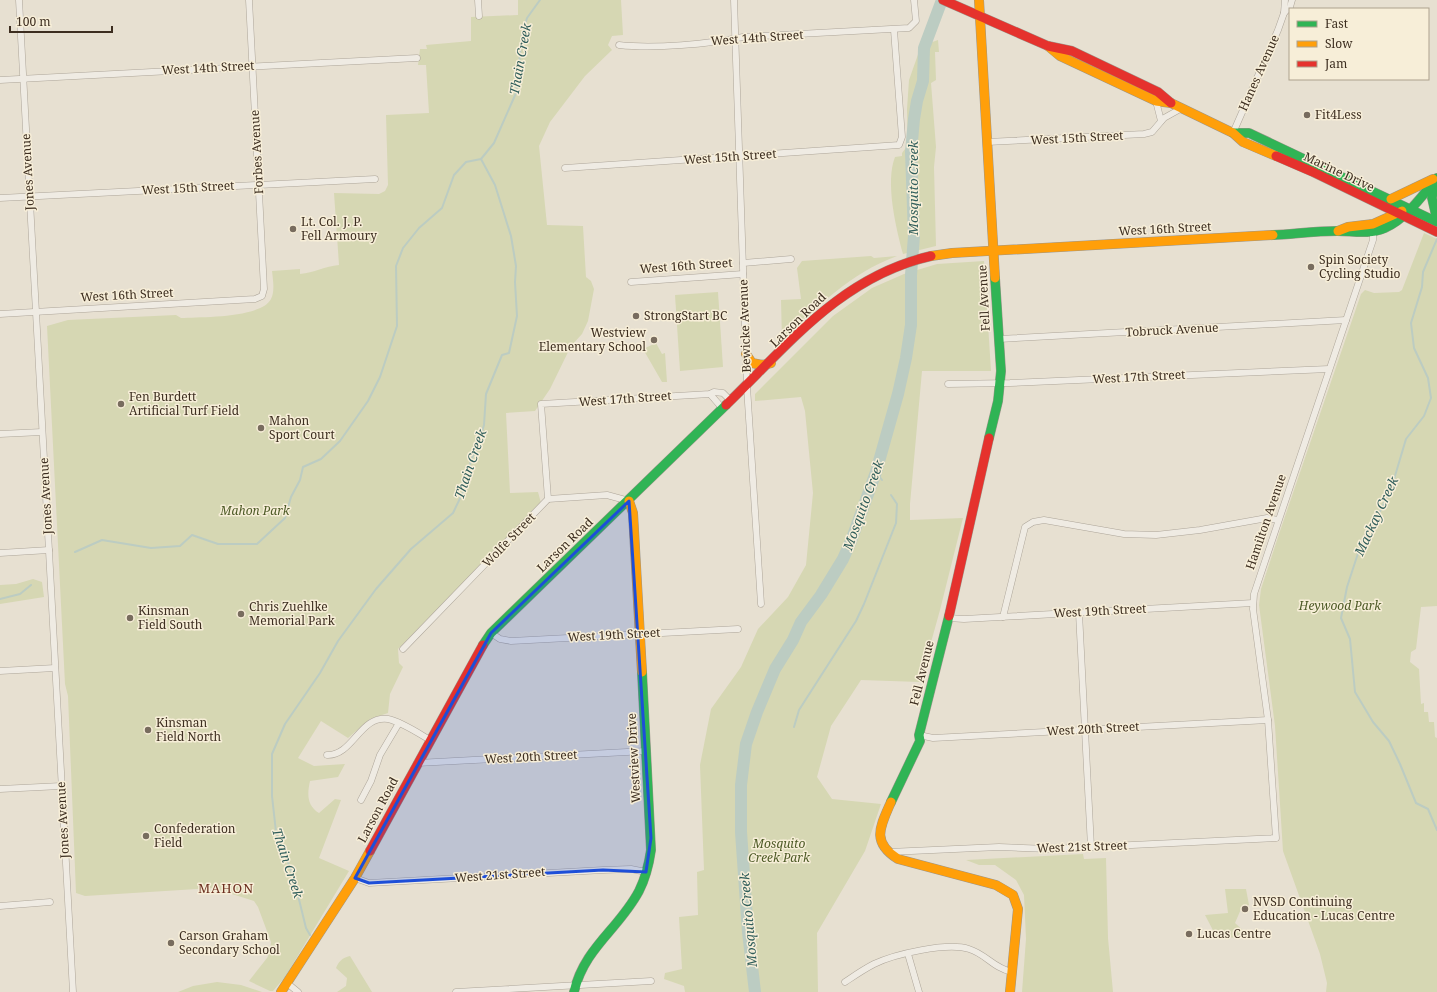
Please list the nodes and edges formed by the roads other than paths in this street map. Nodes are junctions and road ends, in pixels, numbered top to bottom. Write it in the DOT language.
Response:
graph roads {
  1 [pos="19,0"];
  2 [pos="249,0"];
  3 [pos="478,0"];
  4 [pos="734,0"];
  5 [pos="914,0"];
  6 [pos="943,0"];
  7 [pos="979,0"];
  8 [pos="1285,0"];
  9 [pos="1292,0"];
  10 [pos="1284,13"];
  11 [pos="479,16"];
  12 [pos="980,17"];
  13 [pos="894,30"];
  14 [pos="736,39"];
  15 [pos="619,45"];
  16 [pos="1048,46"];
  17 [pos="417,58"];
  18 [pos="252,66"];
  19 [pos="23,79"];
  20 [pos="0,80"];
  21 [pos="1156,101"];
  22 [pos="1171,103"];
  23 [pos="1182,108"];
  24 [pos="1162,121"];
  25 [pos="1233,133"];
  26 [pos="987,142"];
  27 [pos="739,157"];
  28 [pos="565,168"];
  29 [pos="1437,178"];
  30 [pos="376,179"];
  31 [pos="259,184"];
  32 [pos="30,196"];
  33 [pos="0,198"];
  34 [pos="1391,199"];
  35 [pos="1410,209"];
  36 [pos="1400,214"];
  37 [pos="1436,226"];
  38 [pos="1373,228"];
  39 [pos="993,250"];
  40 [pos="791,259"];
  41 [pos="743,263"];
  42 [pos="743,274"];
  43 [pos="631,282"];
  44 [pos="255,299"];
  45 [pos="36,312"];
  46 [pos="0,314"];
  47 [pos="1346,320"];
  48 [pos="999,339"];
  49 [pos="746,354"];
  50 [pos="771,363"];
  51 [pos="1329,369"];
  52 [pos="1000,383"];
  53 [pos="948,384"];
  54 [pos="747,387"];
  55 [pos="710,394"];
  56 [pos="732,401"];
  57 [pos="723,410"];
  58 [pos="42,432"];
  59 [pos="0,434"];
  60 [pos="548,499"];
  61 [pos="629,501"];
  62 [pos="1278,520"];
  63 [pos="48,550"];
  64 [pos="0,553"];
  65 [pos="1253,603"];
  66 [pos="760,604"];
  67 [pos="1078,613"];
  68 [pos="1003,617"];
  69 [pos="948,618"];
  70 [pos="738,629"];
  71 [pos="491,633"];
  72 [pos="639,634"];
  73 [pos="403,649"];
  74 [pos="55,668"];
  75 [pos="0,671"];
  76 [pos="1268,720"];
  77 [pos="399,723"];
  78 [pos="1085,730"];
  79 [pos="919,735"];
  80 [pos="430,740"];
  81 [pos="646,751"];
  82 [pos="327,755"];
  83 [pos="417,763"];
  84 [pos="61,786"];
  85 [pos="0,789"];
  86 [pos="361,800"];
  87 [pos="1276,838"];
  88 [pos="1091,847"];
  89 [pos="887,852"];
  90 [pos="646,872"];
  91 [pos="355,878"];
  92 [pos="50,902"];
  93 [pos="0,906"];
  94 [pos="908,954"];
  95 [pos="1012,972"];
  96 [pos="652,981"];
  97 [pos="845,982"];
  98 [pos="287,983"];
  99 [pos="574,988"];
  100 [pos="73,992"];
  101 [pos="281,992"];
  102 [pos="298,992"];
  103 [pos="456,992"];
  104 [pos="919,992"];
  105 [pos="1010,992"];
  1 -- 19 [label="street, Jones Avenue"];
  2 -- 18 [label="street, Forbes Avenue"];
  3 -- 11 [label="street"];
  4 -- 14 [label="street, Bewicke Avenue"];
  5 -- 13 [label="street, West 14th Street"];
  6 -- 12 [label="main road, Marine Drive"];
  7 -- 12 [label="main road, Fell Avenue"];
  8 -- 10 [label="street, Hanes Avenue"];
  9 -- 10 [label="street, Hanes Avenue"];
  10 -- 25 [label="street, Hanes Avenue"];
  12 -- 16 [label="main road, Marine Drive"];
  12 -- 26 [label="main road, Fell Avenue"];
  13 -- 14 [label="street, West 14th Street"];
  13 -- 27 [label="street, West 15th Street"];
  14 -- 15 [label="street, West 14th Street"];
  14 -- 27 [label="street, Bewicke Avenue"];
  16 -- 21 [label="main road, Marine Drive"];
  16 -- 22 [label="main road, Marine Drive"];
  17 -- 18 [label="street, West 14th Street"];
  18 -- 19 [label="street, West 14th Street"];
  18 -- 31 [label="street, Forbes Avenue"];
  19 -- 20 [label="street, West 14th Street"];
  19 -- 32 [label="street, Jones Avenue"];
  21 -- 22 [label="main road, Marine Drive"];
  21 -- 24 [label="street"];
  22 -- 23 [label="main road, Marine Drive"];
  23 -- 24 [label="street, West 15th Street"];
  23 -- 25 [label="main road, Marine Drive"];
  24 -- 26 [label="street, West 15th Street"];
  25 -- 34 [label="main road, Marine Drive"];
  25 -- 36 [label="main road, Marine Drive"];
  26 -- 39 [label="main road, Fell Avenue"];
  27 -- 28 [label="street, West 15th Street"];
  27 -- 41 [label="street, Bewicke Avenue"];
  29 -- 34 [label="main road"];
  29 -- 35 [label="main road"];
  29 -- 37 [label="main road"];
  30 -- 31 [label="street, West 15th Street"];
  31 -- 32 [label="street, West 15th Street"];
  31 -- 44 [label="street, Forbes Avenue"];
  32 -- 33 [label="street, West 15th Street"];
  32 -- 45 [label="street, Jones Avenue"];
  34 -- 35 [label="main road, Marine Drive"];
  35 -- 36 [label="main road, West 16th Street"];
  35 -- 37 [label="main road, Marine Drive"];
  36 -- 37 [label="main road, Marine Drive"];
  36 -- 38 [label="main road, West 16th Street"];
  38 -- 39 [label="main road, West 16th Street"];
  38 -- 47 [label="street, Hamilton Avenue"];
  39 -- 48 [label="main road, Fell Avenue"];
  39 -- 50 [label="main road, Larson Road"];
  40 -- 41 [label="street, West 16th Street"];
  41 -- 42 [label="street, Bewicke Avenue"];
  42 -- 43 [label="street, West 16th Street"];
  42 -- 49 [label="street, Bewicke Avenue"];
  44 -- 45 [label="street, West 16th Street"];
  45 -- 46 [label="street, West 16th Street"];
  45 -- 58 [label="street, Jones Avenue"];
  47 -- 48 [label="street, Tobruck Avenue"];
  47 -- 51 [label="street, Hamilton Avenue"];
  48 -- 52 [label="main road, Fell Avenue"];
  49 -- 50 [label="main road"];
  49 -- 54 [label="street, Bewicke Avenue"];
  50 -- 54 [label="main road, Larson Road"];
  51 -- 52 [label="street, West 17th Street"];
  51 -- 62 [label="street, Hamilton Avenue"];
  52 -- 53 [label="street, West 17th Street"];
  52 -- 69 [label="main road, Fell Avenue"];
  54 -- 56 [label="main road, Larson Road"];
  54 -- 66 [label="street, Bewicke Avenue"];
  55 -- 56 [label="street, West 17th Street"];
  55 -- 57 [label="street"];
  55 -- 60 [label="street, West 17th Street"];
  56 -- 57 [label="main road, Larson Road"];
  57 -- 61 [label="main road, Larson Road"];
  58 -- 59 [label="street"];
  58 -- 63 [label="street, Jones Avenue"];
  60 -- 61 [label="street"];
  60 -- 73 [label="street, Wolfe Street"];
  61 -- 71 [label="main road, Larson Road"];
  61 -- 72 [label="main road, Westview Drive"];
  62 -- 65 [label="street, Hamilton Avenue"];
  62 -- 68 [label="street"];
  63 -- 64 [label="street"];
  63 -- 74 [label="street, Jones Avenue"];
  65 -- 67 [label="street, West 19th Street"];
  65 -- 76 [label="street, Hamilton Avenue"];
  67 -- 68 [label="street, West 19th Street"];
  67 -- 78 [label="street"];
  68 -- 69 [label="street, West 19th Street"];
  69 -- 79 [label="main road, Fell Avenue"];
  70 -- 72 [label="street, West 19th Street"];
  71 -- 72 [label="street, West 19th Street"];
  71 -- 80 [label="main road, Larson Road"];
  72 -- 81 [label="main road, Westview Drive"];
  74 -- 75 [label="street"];
  74 -- 84 [label="street, Jones Avenue"];
  76 -- 78 [label="street, West 20th Street"];
  76 -- 87 [label="street, Hamilton Avenue"];
  77 -- 80 [label="street"];
  77 -- 82 [label="street"];
  77 -- 86 [label="street"];
  78 -- 79 [label="street, West 20th Street"];
  78 -- 88 [label="street"];
  79 -- 89 [label="main road, Fell Avenue"];
  80 -- 83 [label="main road, Larson Road"];
  81 -- 83 [label="street, West 20th Street"];
  81 -- 90 [label="main road, Westview Drive"];
  83 -- 91 [label="main road, Larson Road"];
  84 -- 85 [label="street"];
  84 -- 100 [label="street, Jones Avenue"];
  87 -- 88 [label="street, West 21st Street"];
  88 -- 89 [label="street, West 21st Street"];
  89 -- 95 [label="main road"];
  90 -- 91 [label="street, West 21st Street"];
  90 -- 99 [label="main road, Westview Drive"];
  91 -- 98 [label="main road, Larson Road"];
  92 -- 93 [label="street"];
  94 -- 95 [label="street"];
  94 -- 97 [label="street"];
  94 -- 104 [label="street"];
  95 -- 105 [label="main road"];
  96 -- 99 [label="street"];
  98 -- 101 [label="main road, Larson Road"];
  98 -- 102 [label="street"];
  99 -- 103 [label="street"];
}
